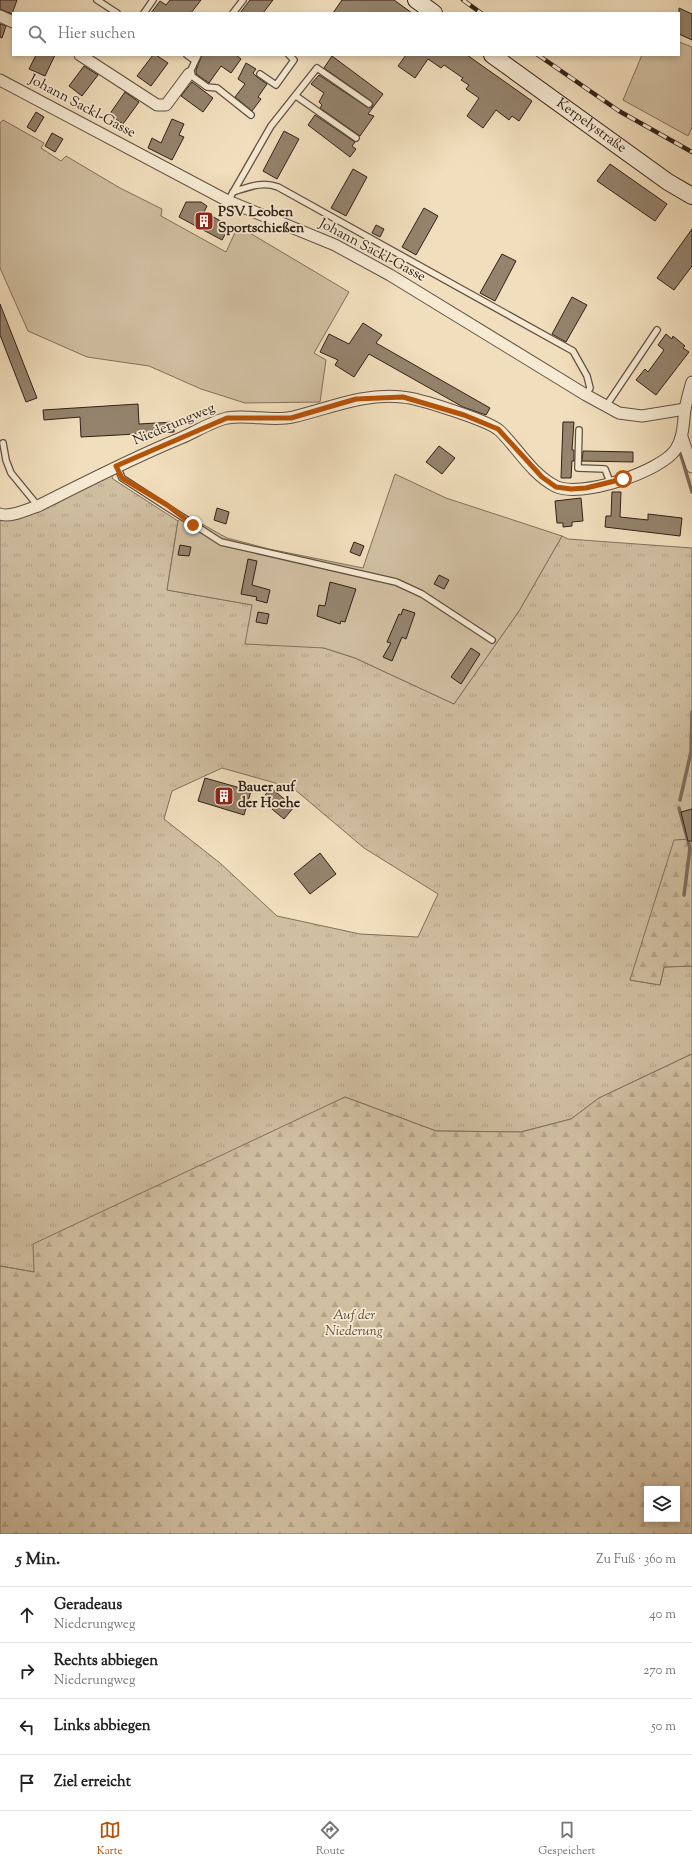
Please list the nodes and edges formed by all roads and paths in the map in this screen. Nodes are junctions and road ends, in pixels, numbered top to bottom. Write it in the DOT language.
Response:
graph roads {
  1 [pos="97,0"];
  2 [pos="154,0"];
  3 [pos="243,0"];
  4 [pos="416,0"];
  5 [pos="115,12"];
  6 [pos="145,12"];
  7 [pos="235,12"];
  8 [pos="433,12"];
  9 [pos="0,16"];
  10 [pos="12,22"];
  11 [pos="82,56"];
  12 [pos="290,56"];
  13 [pos="493,56"];
  14 [pos="196,57"];
  15 [pos="189,74"];
  16 [pos="260,74"];
  17 [pos="0,80"];
  18 [pos="296,96"];
  19 [pos="369,104"];
  20 [pos="251,115"];
  21 [pos="356,138"];
  22 [pos="230,196"];
  23 [pos="692,196"];
  24 [pos="657,330"];
  25 [pos="692,382"];
  26 [pos="586,395"];
  27 [pos="606,406"];
  28 [pos="685,409"];
  29 [pos="579,430"];
  30 [pos="682,437"];
  31 [pos="3,443"];
  32 [pos="116,466"];
  33 [pos="692,467"];
  34 [pos="610,482"];
  35 [pos="38,506"];
  36 [pos="0,514"];
  37 [pos="492,640"];
  1 -- 5 [label="lane"];
  2 -- 6 [label="lane"];
  3 -- 7 [label="lane"];
  4 -- 8 [label="main road"];
  9 -- 10 [label="street"];
  11 -- 15 [label="street"];
  12 -- 16 [label="lane"];
  13 -- 23 [label="main road, Kerpelystraße"];
  14 -- 15 [label="lane"];
  15 -- 20 [label="lane"];
  17 -- 22 [label="street, Johann Sackl-Gasse"];
  18 -- 19 [label="lane"];
  18 -- 21 [label="lane"];
  18 -- 22 [label="lane"];
  22 -- 26 [label="street, Johann Sackl-Gasse"];
  22 -- 26 [label="lane"];
  24 -- 27 [label="lane"];
  25 -- 28 [label="street, Niederungweg"];
  26 -- 27 [label="street, Johann Sackl-Gasse"];
  27 -- 28 [label="street, Johann Sackl-Gasse"];
  28 -- 30 [label="street, Niederungweg"];
  29 -- 34 [label="lane"];
  30 -- 33 [label="street, Niederungweg"];
  30 -- 34 [label="street, Niederungweg"];
  31 -- 35 [label="lane"];
  32 -- 34 [label="street, Niederungweg"];
  32 -- 35 [label="street, Niederungweg"];
  32 -- 37 [label="lane"];
  35 -- 36 [label="street, Niederungweg"];
}
